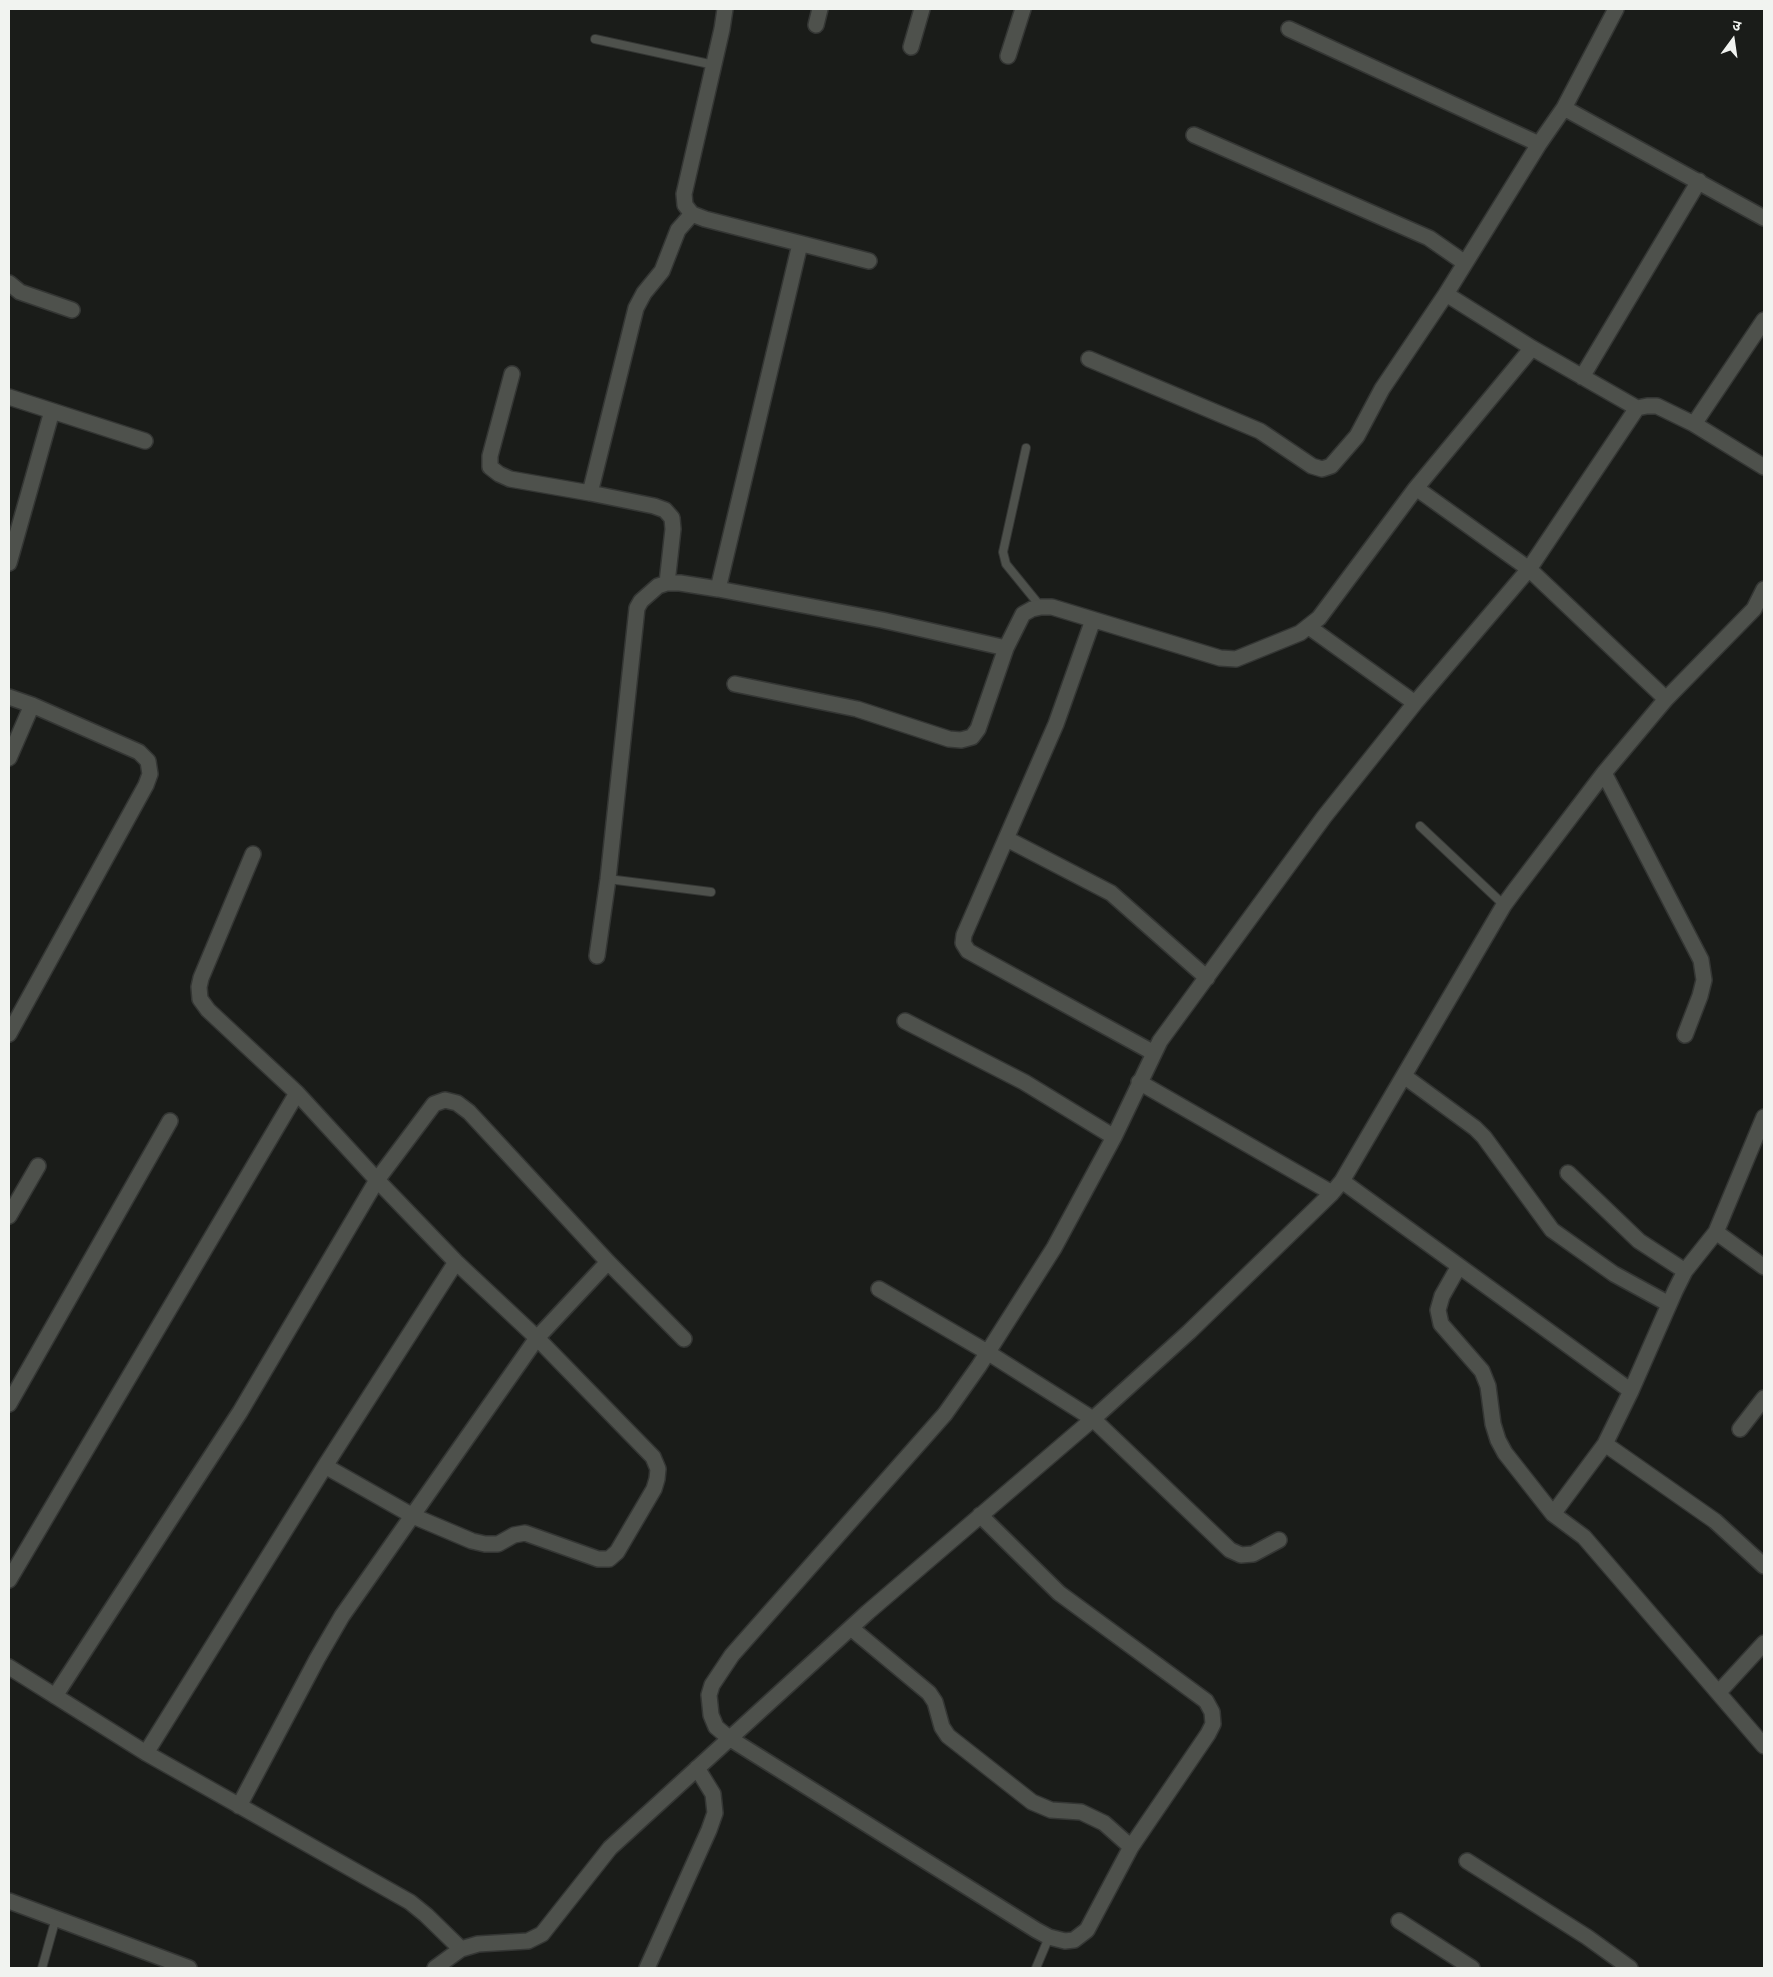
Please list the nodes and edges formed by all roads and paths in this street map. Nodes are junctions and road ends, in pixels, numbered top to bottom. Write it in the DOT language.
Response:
graph roads {
  1 [pos="725,9"];
  2 [pos="820,9"];
  3 [pos="922,9"];
  4 [pos="1023,9"];
  5 [pos="1616,9"];
  6 [pos="816,25"];
  7 [pos="1289,29"];
  8 [pos="595,39"];
  9 [pos="911,47"];
  10 [pos="1008,56"];
  11 [pos="714,65"];
  12 [pos="1564,108"];
  13 [pos="1194,136"];
  14 [pos="1539,144"];
  15 [pos="1698,181"];
  16 [pos="692,214"];
  17 [pos="1764,218"];
  18 [pos="800,244"];
  19 [pos="869,261"];
  20 [pos="1465,263"];
  21 [pos="9,283"];
  22 [pos="1446,294"];
  23 [pos="72,310"];
  24 [pos="1764,320"];
  25 [pos="1532,348"];
  26 [pos="1089,359"];
  27 [pos="512,374"];
  28 [pos="1582,377"];
  29 [pos="9,397"];
  30 [pos="1637,408"];
  31 [pos="52,411"];
  32 [pos="1694,424"];
  33 [pos="145,441"];
  34 [pos="1026,448"];
  35 [pos="1764,467"];
  36 [pos="1416,488"];
  37 [pos="590,493"];
  38 [pos="9,563"];
  39 [pos="1529,569"];
  40 [pos="667,583"];
  41 [pos="718,589"];
  42 [pos="1764,589"];
  43 [pos="1041,607"];
  44 [pos="1759,611"];
  45 [pos="1093,620"];
  46 [pos="1309,627"];
  47 [pos="1006,648"];
  48 [pos="735,684"];
  49 [pos="9,697"];
  50 [pos="1666,699"];
  51 [pos="1414,703"];
  52 [pos="32,705"];
  53 [pos="9,758"];
  54 [pos="1604,772"];
  55 [pos="1420,826"];
  56 [pos="1007,839"];
  57 [pos="253,854"];
  58 [pos="608,879"];
  59 [pos="711,892"];
  60 [pos="1504,905"];
  61 [pos="597,956"];
  62 [pos="1207,978"];
  63 [pos="905,1020"];
  64 [pos="9,1034"];
  65 [pos="1685,1035"];
  66 [pos="1154,1053"];
  67 [pos="1404,1076"];
  68 [pos="1139,1082"];
  69 [pos="297,1093"];
  70 [pos="1764,1117"];
  71 [pos="170,1121"];
  72 [pos="1114,1137"];
  73 [pos="38,1166"];
  74 [pos="1568,1173"];
  75 [pos="377,1180"];
  76 [pos="1342,1181"];
  77 [pos="1332,1193"];
  78 [pos="9,1216"];
  79 [pos="1716,1232"];
  80 [pos="456,1262"];
  81 [pos="608,1262"];
  82 [pos="1459,1266"];
  83 [pos="1764,1267"];
  84 [pos="1685,1272"];
  85 [pos="879,1289"];
  86 [pos="1669,1304"];
  87 [pos="537,1338"];
  88 [pos="684,1339"];
  89 [pos="987,1352"];
  90 [pos="1631,1391"];
  91 [pos="1764,1398"];
  92 [pos="9,1404"];
  93 [pos="1092,1419"];
  94 [pos="1740,1429"];
  95 [pos="1605,1444"];
  96 [pos="325,1466"];
  97 [pos="1554,1514"];
  98 [pos="980,1515"];
  99 [pos="413,1516"];
  100 [pos="1279,1540"];
  101 [pos="1764,1566"];
  102 [pos="9,1580"];
  103 [pos="851,1628"];
  104 [pos="1764,1643"];
  105 [pos="9,1667"];
  106 [pos="1719,1692"];
  107 [pos="55,1696"];
  108 [pos="729,1738"];
  109 [pos="1764,1746"];
  110 [pos="146,1753"];
  111 [pos="697,1768"];
  112 [pos="239,1806"];
  113 [pos="1132,1847"];
  114 [pos="1467,1861"];
  115 [pos="9,1901"];
  116 [pos="56,1918"];
  117 [pos="1399,1922"];
  118 [pos="1049,1937"];
  119 [pos="461,1949"];
  120 [pos="42,1968"];
  121 [pos="189,1968"];
  122 [pos="435,1968"];
  123 [pos="647,1968"];
  124 [pos="1036,1968"];
  125 [pos="1472,1968"];
  126 [pos="1630,1968"];
  1 -- 11 [label="street"];
  2 -- 6 [label="street"];
  3 -- 9 [label="street"];
  4 -- 10 [label="street"];
  5 -- 12 [label="street"];
  7 -- 14 [label="street"];
  8 -- 11 [label="lane"];
  11 -- 16 [label="street"];
  12 -- 14 [label="street"];
  12 -- 15 [label="street"];
  13 -- 20 [label="street"];
  14 -- 20 [label="street"];
  15 -- 17 [label="street"];
  15 -- 28 [label="street"];
  16 -- 18 [label="street"];
  16 -- 37 [label="street"];
  18 -- 19 [label="street"];
  18 -- 41 [label="street"];
  20 -- 22 [label="street"];
  21 -- 23 [label="street"];
  22 -- 25 [label="street"];
  22 -- 26 [label="street"];
  24 -- 32 [label="street"];
  25 -- 28 [label="street"];
  25 -- 36 [label="street"];
  27 -- 37 [label="street"];
  28 -- 30 [label="street"];
  29 -- 31 [label="street"];
  30 -- 32 [label="street"];
  30 -- 39 [label="street"];
  31 -- 33 [label="street"];
  31 -- 38 [label="street"];
  32 -- 35 [label="street"];
  34 -- 43 [label="lane"];
  36 -- 39 [label="street"];
  36 -- 46 [label="street"];
  37 -- 40 [label="street"];
  39 -- 50 [label="street"];
  39 -- 51 [label="street"];
  40 -- 41 [label="street"];
  40 -- 58 [label="street"];
  41 -- 47 [label="street"];
  42 -- 44 [label="street"];
  43 -- 45 [label="street"];
  43 -- 47 [label="street"];
  44 -- 50 [label="street"];
  45 -- 46 [label="street"];
  45 -- 56 [label="street"];
  46 -- 51 [label="street"];
  47 -- 48 [label="street"];
  49 -- 52 [label="street"];
  50 -- 54 [label="street"];
  51 -- 62 [label="street"];
  52 -- 53 [label="street"];
  52 -- 64 [label="street"];
  54 -- 60 [label="street"];
  54 -- 65 [label="street"];
  55 -- 60 [label="lane"];
  56 -- 62 [label="street"];
  56 -- 66 [label="street"];
  57 -- 69 [label="street"];
  58 -- 59 [label="lane"];
  58 -- 61 [label="street"];
  60 -- 67 [label="street"];
  62 -- 66 [label="street"];
  63 -- 72 [label="street"];
  66 -- 68 [label="street"];
  67 -- 76 [label="street"];
  67 -- 86 [label="street"];
  68 -- 72 [label="street"];
  68 -- 77 [label="street"];
  69 -- 75 [label="street"];
  69 -- 102 [label="street"];
  70 -- 79 [label="street"];
  71 -- 92 [label="street"];
  72 -- 89 [label="street"];
  73 -- 78 [label="street"];
  74 -- 84 [label="street"];
  75 -- 80 [label="street"];
  75 -- 81 [label="street"];
  75 -- 107 [label="street"];
  76 -- 77 [label="street"];
  76 -- 82 [label="street"];
  77 -- 93 [label="street"];
  79 -- 83 [label="street"];
  79 -- 84 [label="street"];
  80 -- 87 [label="street"];
  80 -- 96 [label="street"];
  81 -- 87 [label="street"];
  81 -- 88 [label="street"];
  82 -- 90 [label="street"];
  82 -- 97 [label="street"];
  84 -- 86 [label="street"];
  85 -- 89 [label="street"];
  86 -- 90 [label="street"];
  87 -- 99 [label="street"];
  87 -- 99 [label="street"];
  89 -- 93 [label="street"];
  89 -- 108 [label="street"];
  90 -- 95 [label="street"];
  91 -- 94 [label="street"];
  93 -- 98 [label="street"];
  93 -- 100 [label="street"];
  95 -- 97 [label="street"];
  95 -- 101 [label="street"];
  96 -- 99 [label="street"];
  96 -- 110 [label="street"];
  97 -- 106 [label="street"];
  98 -- 103 [label="street"];
  98 -- 113 [label="street"];
  99 -- 112 [label="street"];
  103 -- 108 [label="street"];
  103 -- 113 [label="street"];
  104 -- 106 [label="street"];
  105 -- 107 [label="street"];
  106 -- 109 [label="street"];
  107 -- 110 [label="street"];
  108 -- 111 [label="street"];
  108 -- 118 [label="street"];
  110 -- 112 [label="street"];
  111 -- 119 [label="street"];
  111 -- 123 [label="street"];
  112 -- 119 [label="street"];
  113 -- 118 [label="street"];
  114 -- 126 [label="street"];
  115 -- 116 [label="street"];
  116 -- 120 [label="lane"];
  116 -- 121 [label="street"];
  117 -- 125 [label="street"];
  118 -- 124 [label="lane"];
  119 -- 122 [label="street"];
}
